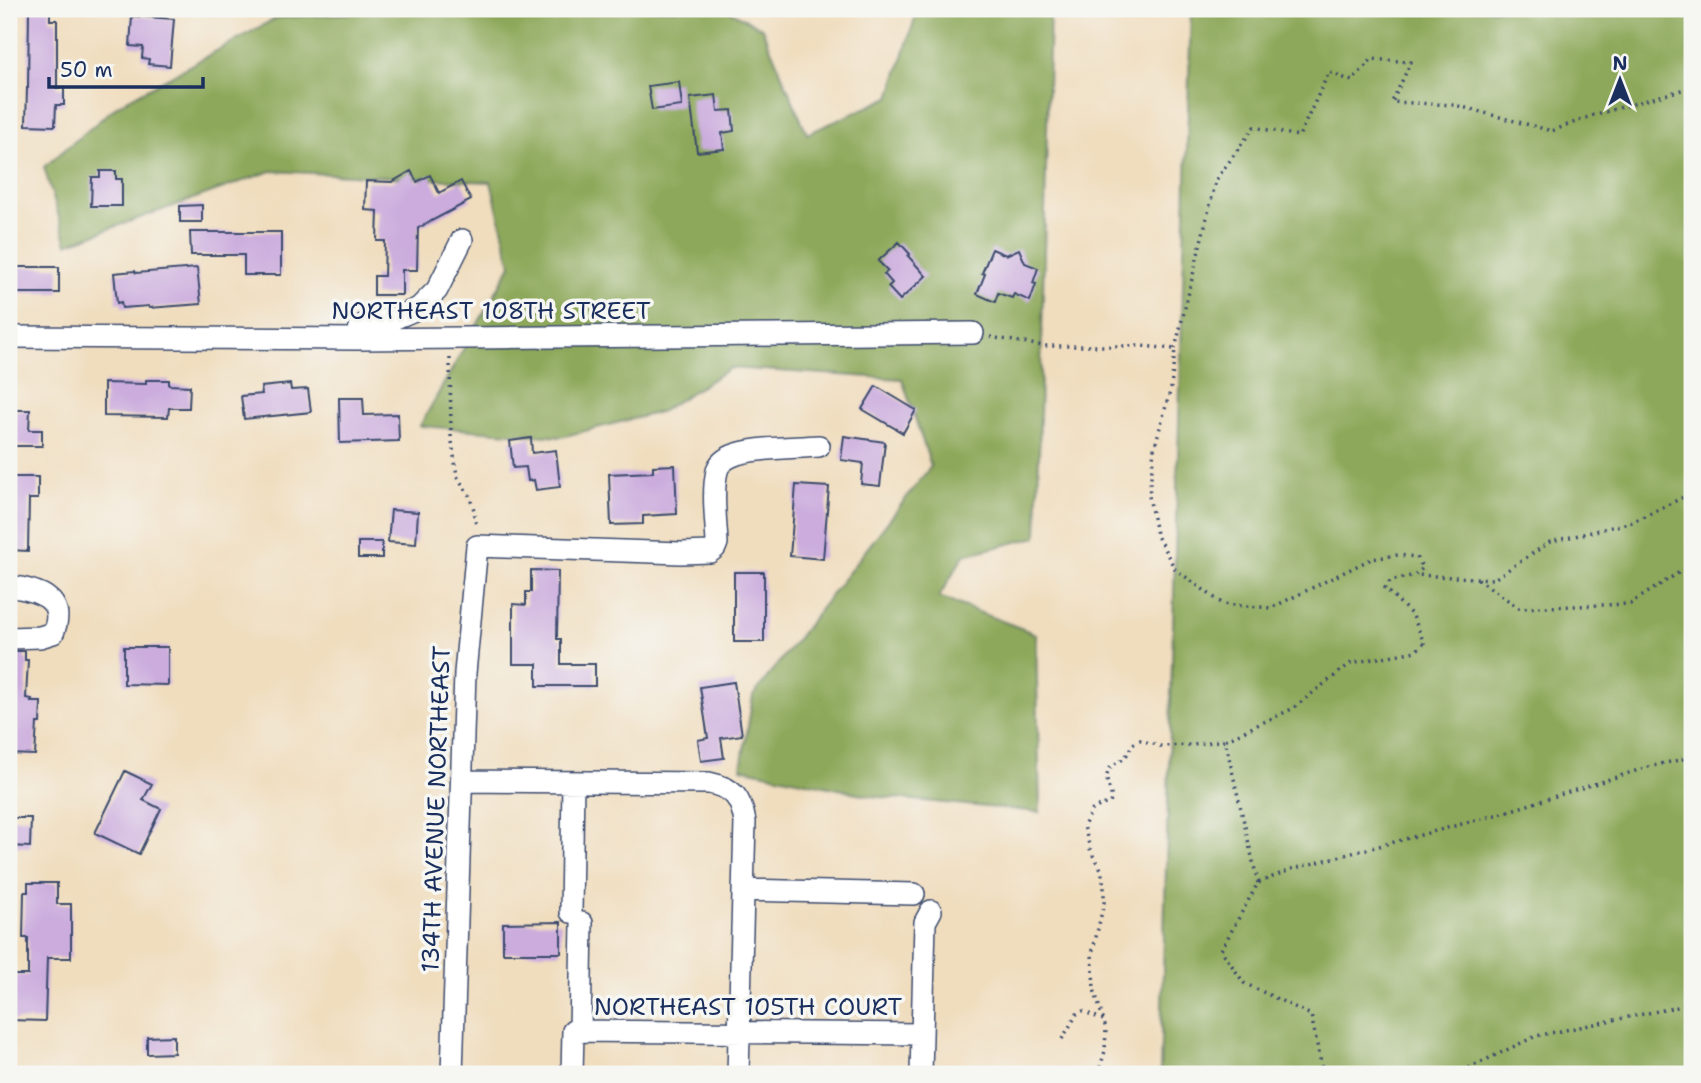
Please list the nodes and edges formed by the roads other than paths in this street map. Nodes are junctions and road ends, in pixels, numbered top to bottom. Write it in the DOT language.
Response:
graph roads {
  1 [pos="462,240"];
  2 [pos="973,333"];
  3 [pos="9,338"];
  4 [pos="357,339"];
  5 [pos="819,446"];
  6 [pos="9,586"];
  7 [pos="9,638"];
  8 [pos="462,781"];
  9 [pos="573,782"];
  10 [pos="744,890"];
  11 [pos="914,894"];
  12 [pos="931,911"];
  13 [pos="576,1031"];
  14 [pos="739,1033"];
  15 [pos="922,1034"];
  16 [pos="452,1074"];
  17 [pos="572,1074"];
  18 [pos="738,1074"];
  19 [pos="921,1074"];
  1 -- 4 [label="street"];
  2 -- 4 [label="street, NORTHEAST 108TH STREET"];
  3 -- 4 [label="street, NORTHEAST 108TH STREET"];
  5 -- 8 [label="street, 134TH AVENUE NORTHEAST"];
  6 -- 7 [label="street"];
  8 -- 9 [label="street"];
  8 -- 16 [label="street, 134TH AVENUE NORTHEAST"];
  9 -- 10 [label="street"];
  9 -- 13 [label="street"];
  10 -- 11 [label="street"];
  10 -- 14 [label="street"];
  12 -- 15 [label="street"];
  13 -- 14 [label="street, NORTHEAST 105TH COURT"];
  13 -- 17 [label="street"];
  14 -- 15 [label="street, NORTHEAST 105TH COURT"];
  14 -- 18 [label="street"];
  15 -- 19 [label="street"];
}
